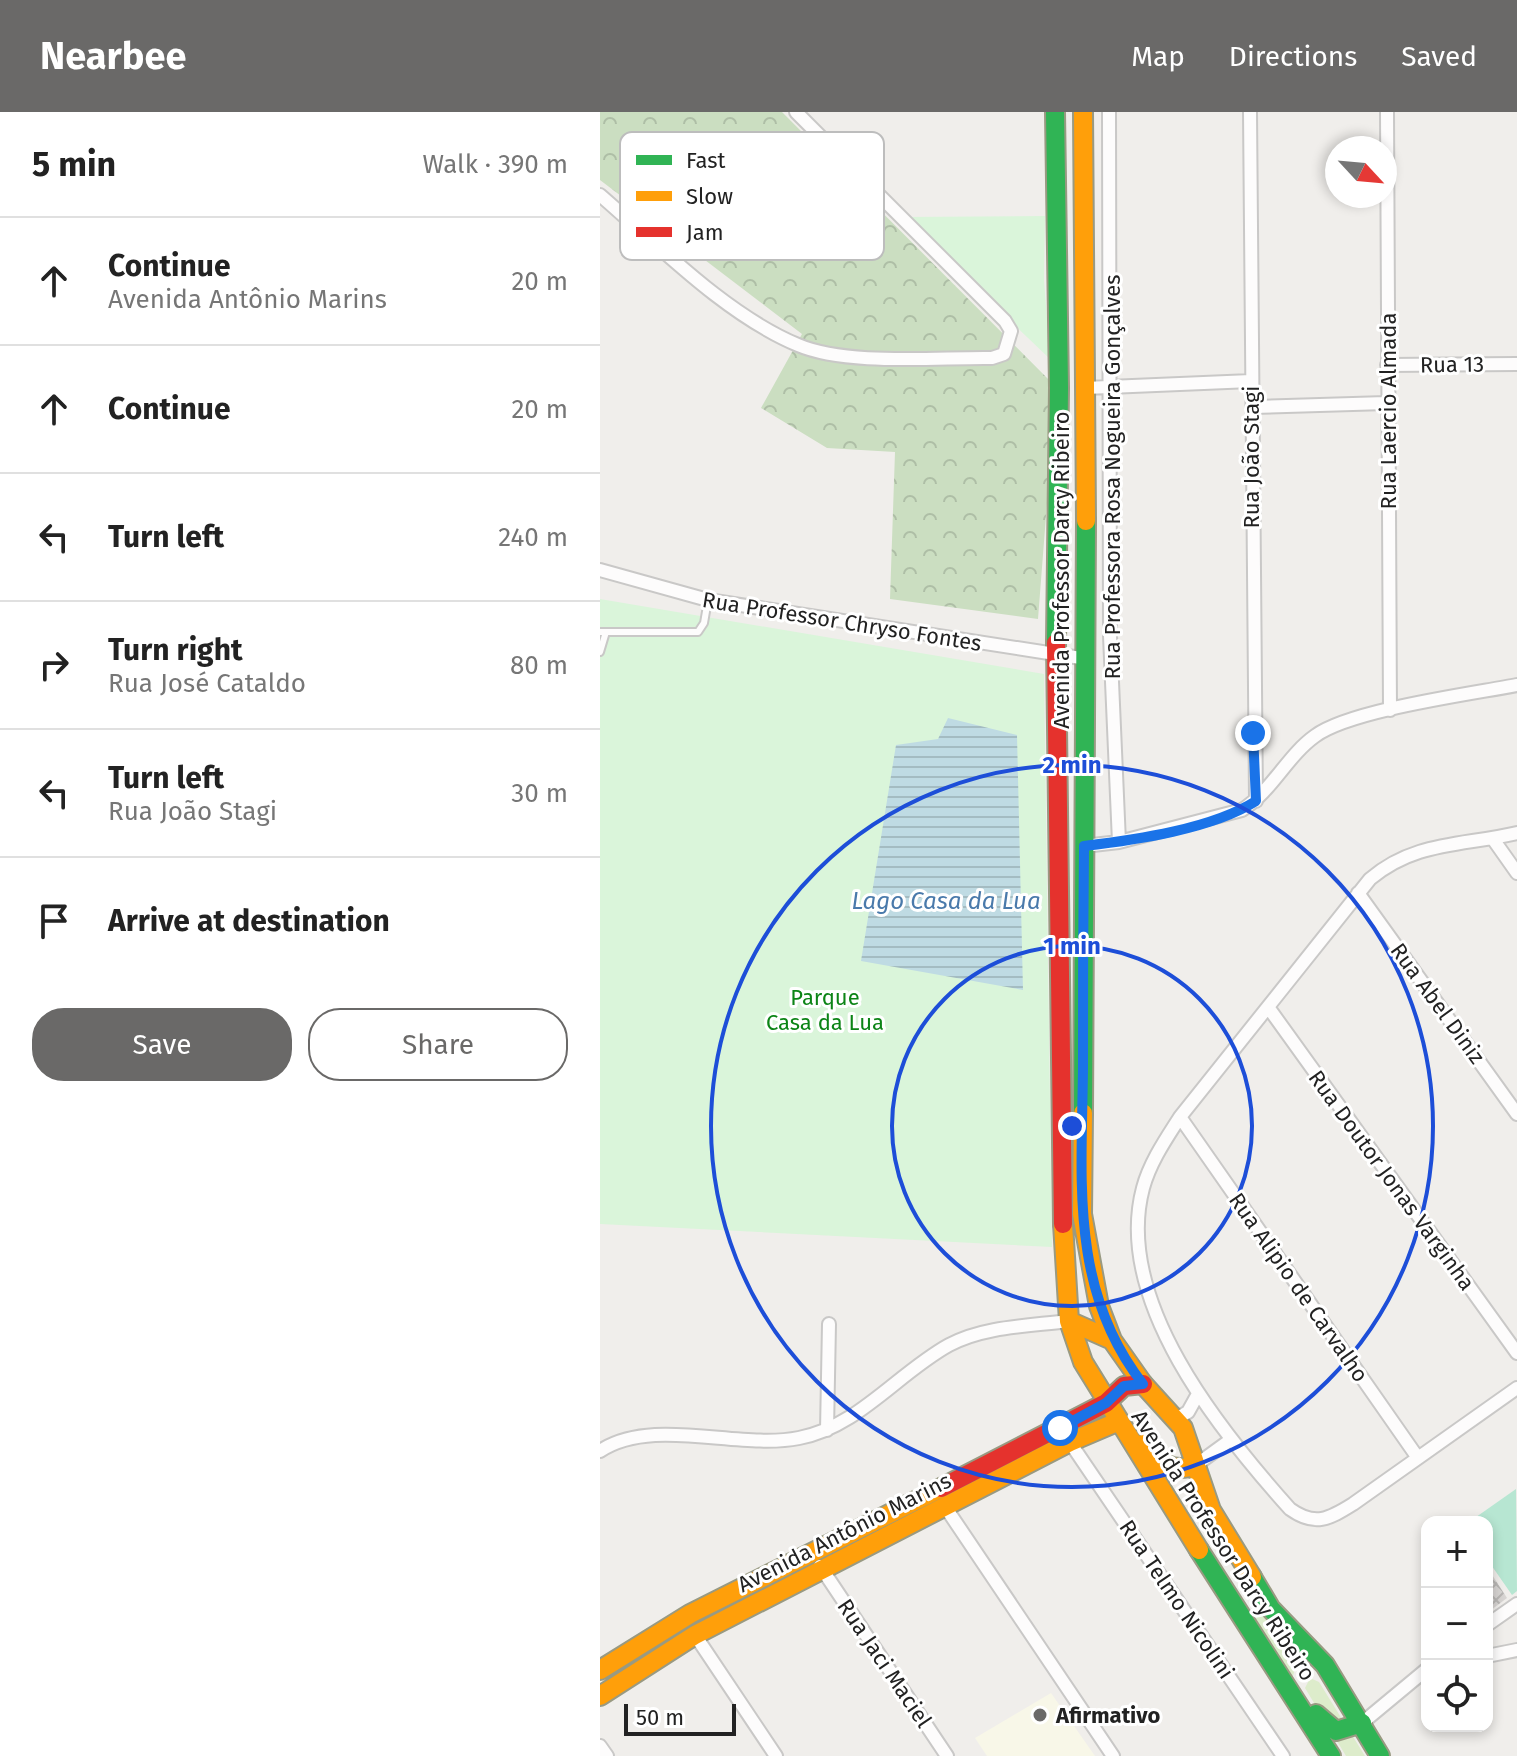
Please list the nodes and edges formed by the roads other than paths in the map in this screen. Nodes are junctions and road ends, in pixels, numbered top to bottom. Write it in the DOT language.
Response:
graph roads {
  1 [pos="796,112"];
  2 [pos="1055,112"];
  3 [pos="1083,112"];
  4 [pos="1109,112"];
  5 [pos="1250,112"];
  6 [pos="1387,112"];
  7 [pos="816,132"];
  8 [pos="600,195"];
  9 [pos="884,200"];
  10 [pos="620,212"];
  11 [pos="678,260"];
  12 [pos="1517,364"];
  13 [pos="1387,365"];
  14 [pos="1251,381"];
  15 [pos="1112,387"];
  16 [pos="1085,388"];
  17 [pos="1386,403"];
  18 [pos="1252,407"];
  19 [pos="600,570"];
  20 [pos="708,600"];
  21 [pos="603,632"];
  22 [pos="600,652"];
  23 [pos="1057,656"];
  24 [pos="1087,659"];
  25 [pos="1517,685"];
  26 [pos="1390,710"];
  27 [pos="1256,801"];
  28 [pos="1517,833"];
  29 [pos="1493,839"];
  30 [pos="1119,842"];
  31 [pos="1084,846"];
  32 [pos="1517,873"];
  33 [pos="1358,893"];
  34 [pos="1268,1007"];
  35 [pos="1517,1114"];
  36 [pos="1180,1117"];
  37 [pos="1069,1321"];
  38 [pos="829,1324"];
  39 [pos="1112,1340"];
  40 [pos="1517,1353"];
  41 [pos="1143,1384"];
  42 [pos="1517,1388"];
  43 [pos="1198,1394"];
  44 [pos="1106,1403"];
  45 [pos="1176,1419"];
  46 [pos="1120,1428"];
  47 [pos="827,1430"];
  48 [pos="1065,1435"];
  49 [pos="1229,1441"];
  50 [pos="600,1451"];
  51 [pos="1418,1458"];
  52 [pos="1196,1465"];
  53 [pos="946,1508"];
  54 [pos="813,1552"];
  55 [pos="822,1570"];
  56 [pos="1517,1604"];
  57 [pos="1493,1621"];
  58 [pos="695,1635"];
  59 [pos="1517,1650"];
  60 [pos="1493,1655"];
  61 [pos="600,1670"];
  62 [pos="1421,1675"];
  63 [pos="1281,1680"];
  64 [pos="600,1696"];
  65 [pos="1362,1723"];
  66 [pos="600,1746"];
  67 [pos="607,1756"];
  68 [pos="776,1756"];
  69 [pos="947,1756"];
  70 [pos="1113,1756"];
  71 [pos="1283,1756"];
  72 [pos="1331,1756"];
  73 [pos="1380,1756"];
  1 -- 7 [label="street"];
  2 -- 23 [label="main road, Avenida Professor Darcy Ribeiro"];
  3 -- 16 [label="main road, Avenida Professor Darcy Ribeiro"];
  4 -- 15 [label="street, Rua Professora Rosa Nogueira Gonçalves"];
  5 -- 14 [label="street, Rua João Stagi"];
  6 -- 13 [label="street, Rua Laercio Almada"];
  8 -- 10 [label="street"];
  9 -- 11 [label="street"];
  12 -- 13 [label="street, Rua 13"];
  13 -- 17 [label="street, Rua Laercio Almada"];
  14 -- 15 [label="street"];
  14 -- 18 [label="street, Rua João Stagi"];
  15 -- 16 [label="street"];
  15 -- 30 [label="street, Rua Professora Rosa Nogueira Gonçalves"];
  16 -- 24 [label="main road, Avenida Professor Darcy Ribeiro"];
  17 -- 18 [label="street"];
  17 -- 26 [label="street, Rua Laercio Almada"];
  18 -- 27 [label="street, Rua João Stagi"];
  19 -- 20 [label="street, Rua Professor Chryso Fontes"];
  20 -- 21 [label="lane"];
  20 -- 23 [label="street, Rua Professor Chryso Fontes"];
  21 -- 22 [label="lane"];
  23 -- 24 [label="street, Rua Professor Chryso Fontes"];
  23 -- 37 [label="main road, Avenida Professor Darcy Ribeiro"];
  24 -- 31 [label="main road, Avenida Professor Darcy Ribeiro"];
  25 -- 26 [label="street"];
  26 -- 27 [label="street"];
  27 -- 30 [label="street"];
  28 -- 29 [label="street"];
  29 -- 32 [label="street"];
  29 -- 33 [label="street"];
  30 -- 31 [label="street"];
  31 -- 39 [label="main road, Avenida Professor Darcy Ribeiro"];
  33 -- 34 [label="street"];
  33 -- 35 [label="street, Rua Abel Diniz"];
  34 -- 36 [label="street"];
  34 -- 40 [label="street, Rua Doutor Jonas Varginha"];
  36 -- 43 [label="street"];
  36 -- 51 [label="street, Rua Alipio de Carvalho"];
  37 -- 39 [label="main road"];
  37 -- 44 [label="main road, Avenida Professor Darcy Ribeiro"];
  37 -- 47 [label="street"];
  38 -- 47 [label="street"];
  39 -- 41 [label="main road, Avenida Professor Darcy Ribeiro"];
  41 -- 44 [label="main road, Avenida Antônio Marins"];
  41 -- 45 [label="main road, Avenida Professor Darcy Ribeiro"];
  42 -- 51 [label="street"];
  43 -- 45 [label="street"];
  43 -- 49 [label="street"];
  44 -- 46 [label="main road, Avenida Professor Darcy Ribeiro"];
  44 -- 48 [label="main road, Avenida Antônio Marins"];
  45 -- 52 [label="main road, Avenida Professor Darcy Ribeiro"];
  46 -- 48 [label="main road, Avenida Antônio Marins"];
  46 -- 52 [label="main road"];
  46 -- 63 [label="main road, Avenida Professor Darcy Ribeiro"];
  47 -- 50 [label="street"];
  48 -- 53 [label="main road, Avenida Antônio Marins"];
  48 -- 54 [label="main road, Avenida Antônio Marins"];
  48 -- 71 [label="street, Rua Telmo Nicolini"];
  49 -- 51 [label="street"];
  49 -- 52 [label="street"];
  52 -- 65 [label="main road, Avenida Professor Darcy Ribeiro"];
  53 -- 55 [label="main road, Avenida Antônio Marins"];
  53 -- 70 [label="street"];
  54 -- 55 [label="street, Rua Jaci Maciel"];
  54 -- 61 [label="main road, Avenida Antônio Marins"];
  55 -- 58 [label="main road, Avenida Antônio Marins"];
  55 -- 69 [label="street, Rua Jaci Maciel"];
  56 -- 57 [label="street"];
  58 -- 64 [label="main road, Avenida Antônio Marins"];
  58 -- 68 [label="street"];
  59 -- 60 [label="street"];
  62 -- 65 [label="street"];
  63 -- 65 [label="main road"];
  63 -- 72 [label="main road, Avenida Professor Darcy Ribeiro"];
  65 -- 73 [label="main road, Avenida Professor Darcy Ribeiro"];
  66 -- 67 [label="street"];
}
